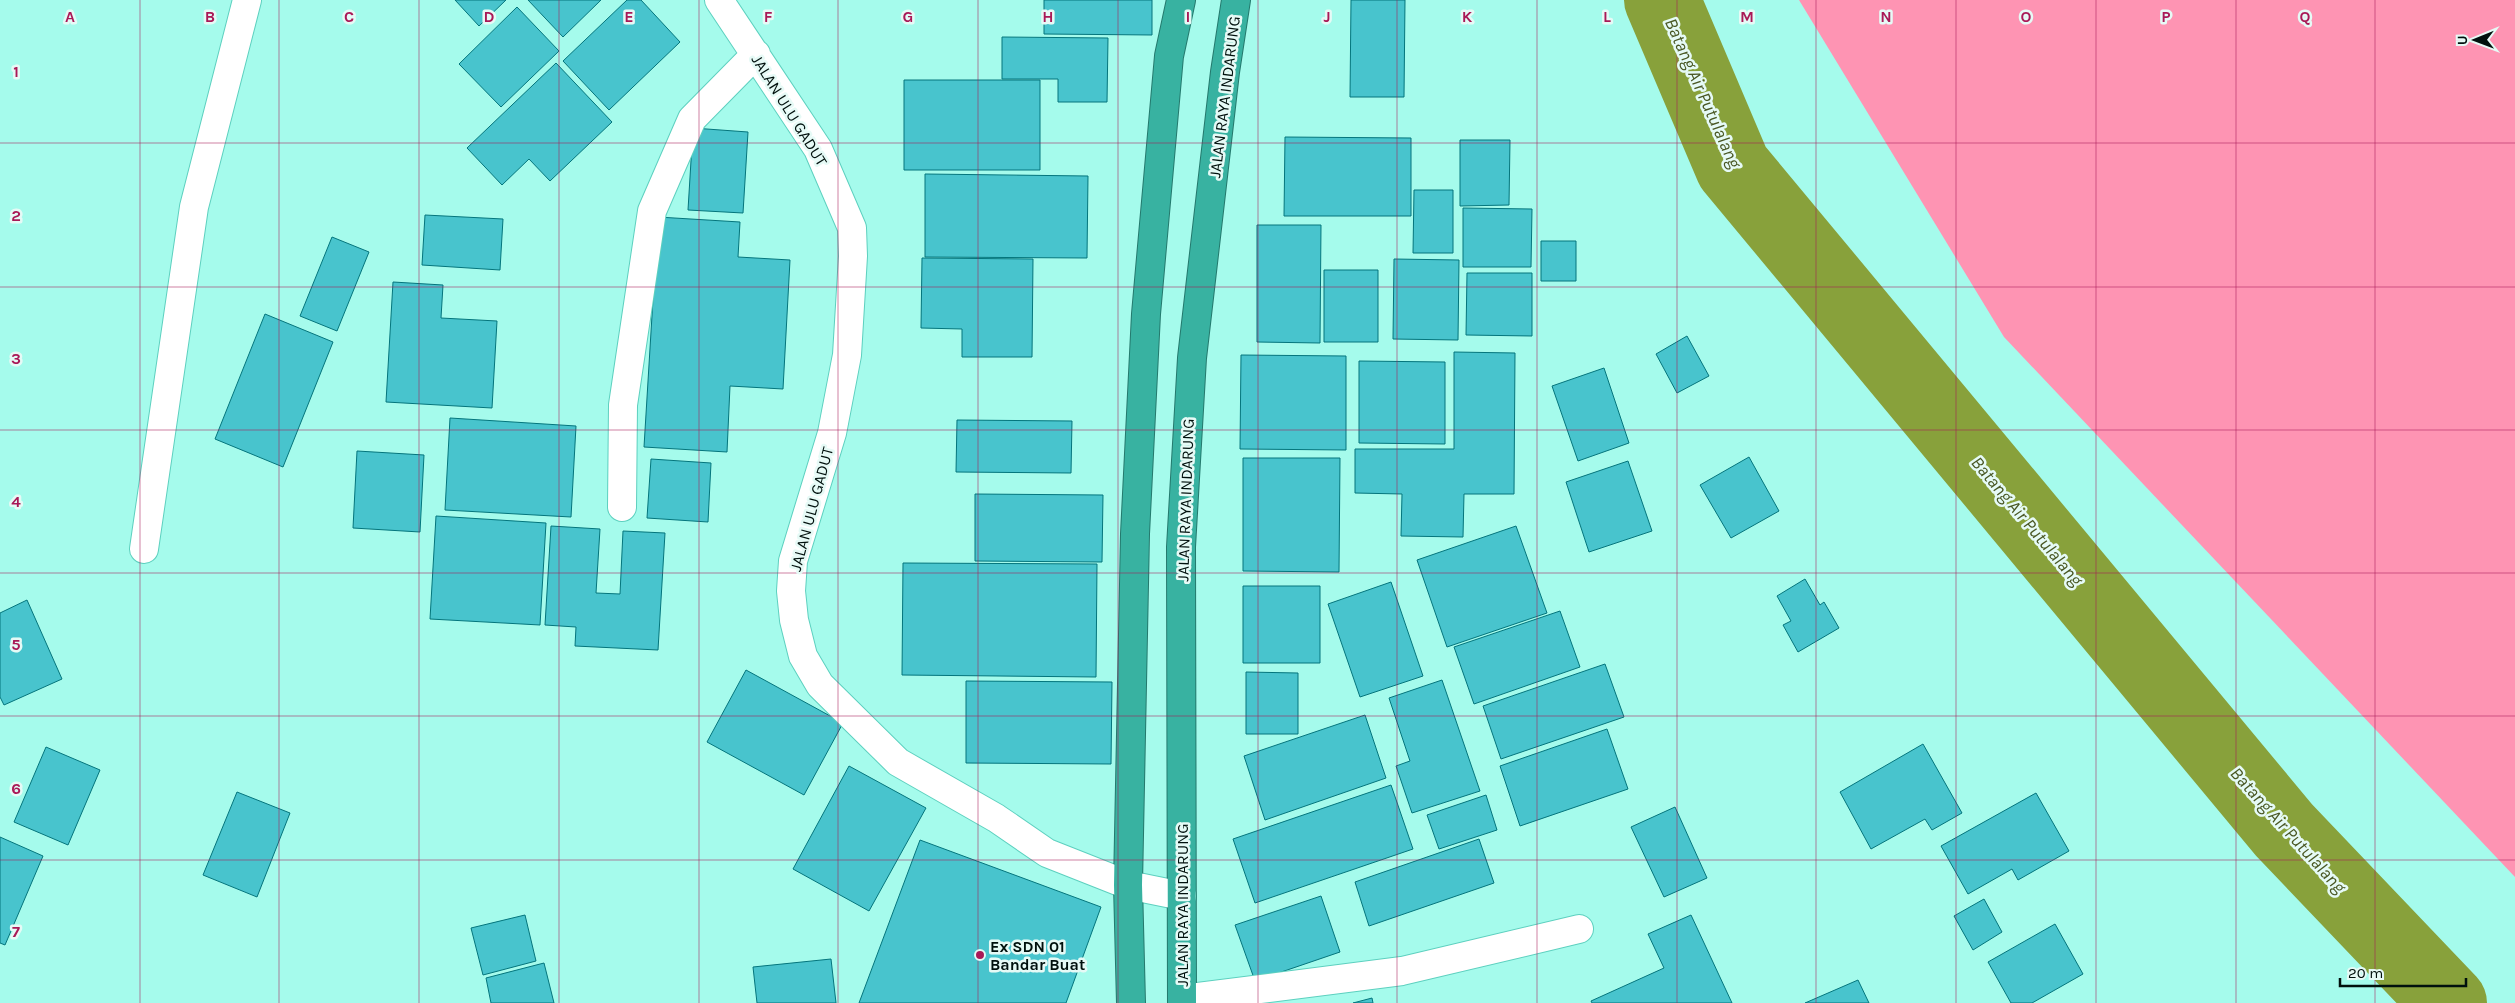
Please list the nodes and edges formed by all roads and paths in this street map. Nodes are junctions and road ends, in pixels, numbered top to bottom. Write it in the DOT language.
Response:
graph roads {
  1 [pos="247,0"];
  2 [pos="719,0"];
  3 [pos="1181,0"];
  4 [pos="1236,0"];
  5 [pos="756,54"];
  6 [pos="622,507"];
  7 [pos="144,548"];
  8 [pos="1128,885"];
  9 [pos="1182,896"];
  10 [pos="1579,929"];
  11 [pos="1182,1001"];
  12 [pos="1131,1003"];
  1 -- 7 [label="street"];
  2 -- 5 [label="street, JALAN ULU GADUT"];
  3 -- 8 [label="highway"];
  4 -- 9 [label="highway, JALAN RAYA INDARUNG"];
  5 -- 6 [label="street"];
  5 -- 8 [label="street, JALAN ULU GADUT"];
  8 -- 9 [label="street, JALAN ULU GADUT"];
  8 -- 12 [label="highway"];
  9 -- 11 [label="highway, JALAN RAYA INDARUNG"];
  10 -- 11 [label="street"];
}
